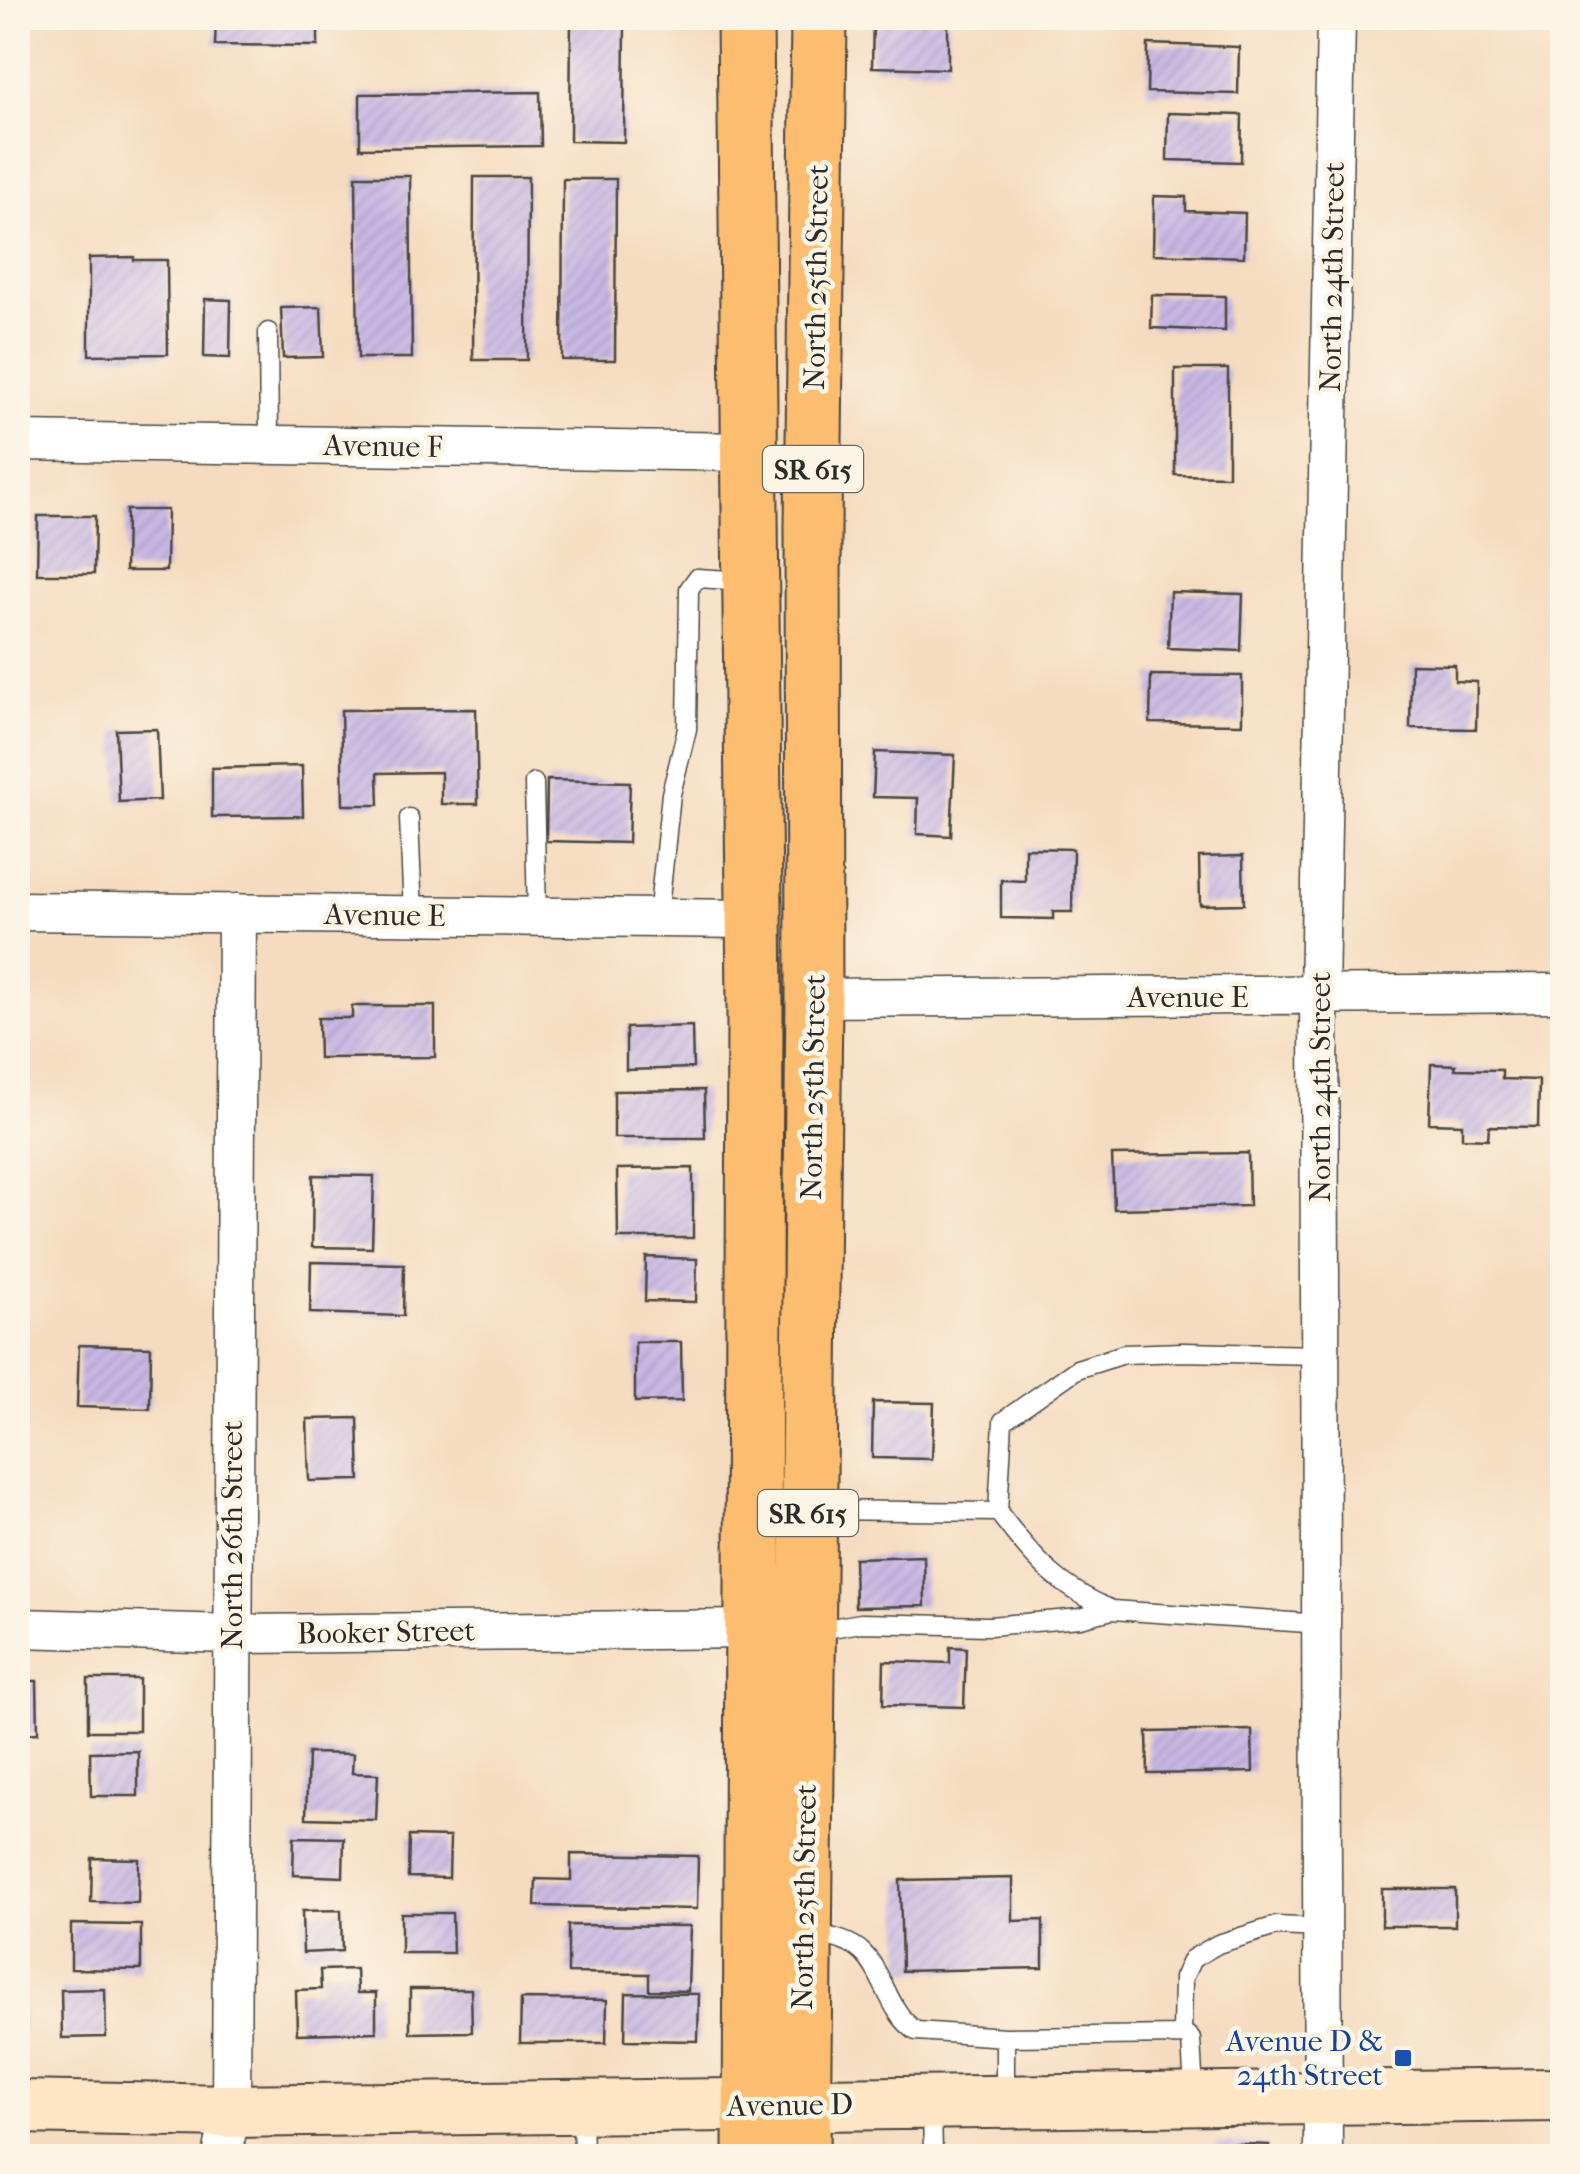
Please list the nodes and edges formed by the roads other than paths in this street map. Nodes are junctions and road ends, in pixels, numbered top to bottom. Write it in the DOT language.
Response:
graph roads {
  1 [pos="745,18"];
  2 [pos="819,18"];
  3 [pos="1336,18"];
  4 [pos="268,332"];
  5 [pos="18,440"];
  6 [pos="269,445"];
  7 [pos="748,452"];
  8 [pos="749,581"];
  9 [pos="534,783"];
  10 [pos="409,818"];
  11 [pos="18,910"];
  12 [pos="238,913"];
  13 [pos="413,915"];
  14 [pos="537,916"];
  15 [pos="658,918"];
  16 [pos="752,919"];
  17 [pos="815,921"];
  18 [pos="1562,993"];
  19 [pos="1319,996"];
  20 [pos="814,998"];
  21 [pos="1321,1354"];
  22 [pos="808,1510"];
  23 [pos="998,1512"];
  24 [pos="1112,1610"];
  25 [pos="1322,1624"];
  26 [pos="18,1628"];
  27 [pos="781,1630"];
  28 [pos="232,1634"];
  29 [pos="1323,1928"];
  30 [pos="804,1931"];
  31 [pos="1182,2035"];
  32 [pos="1004,2036"];
  33 [pos="1562,2095"];
  34 [pos="1323,2096"];
  35 [pos="1194,2098"];
  36 [pos="1005,2102"];
  37 [pos="932,2103"];
  38 [pos="18,2108"];
  39 [pos="777,2131"];
  40 [pos="583,2132"];
  41 [pos="227,2134"];
  42 [pos="933,2156"];
  43 [pos="1323,2156"];
  1 -- 7 [label="main road, North 25th Street / SR 615"];
  2 -- 17 [label="main road, North 25th Street / SR 615"];
  3 -- 19 [label="street, North 24th Street"];
  4 -- 6 [label="lane"];
  5 -- 6 [label="street, Avenue F"];
  6 -- 7 [label="street, Avenue F"];
  7 -- 8 [label="main road, North 25th Street / SR 615"];
  7 -- 17 [label="main road"];
  8 -- 15 [label="lane"];
  8 -- 16 [label="main road, North 25th Street / SR 615"];
  9 -- 14 [label="lane"];
  10 -- 13 [label="lane"];
  11 -- 12 [label="street, Avenue E"];
  12 -- 13 [label="street, Avenue E"];
  12 -- 28 [label="street, North 26th Street"];
  13 -- 14 [label="street, Avenue E"];
  14 -- 15 [label="street, Avenue E"];
  15 -- 16 [label="street, Avenue E"];
  16 -- 27 [label="main road, North 25th Street / SR 615"];
  17 -- 20 [label="main road, North 25th Street / SR 615"];
  18 -- 19 [label="street, Avenue E"];
  19 -- 20 [label="street, Avenue E"];
  19 -- 21 [label="street, North 24th Street"];
  20 -- 22 [label="main road, North 25th Street / SR 615"];
  21 -- 23 [label="lane"];
  21 -- 25 [label="street, North 24th Street"];
  22 -- 23 [label="lane"];
  22 -- 27 [label="main road, North 25th Street / SR 615"];
  23 -- 24 [label="lane"];
  24 -- 25 [label="lane"];
  24 -- 27 [label="lane"];
  25 -- 29 [label="street, North 24th Street"];
  26 -- 28 [label="street, Booker Street"];
  27 -- 28 [label="street, Booker Street"];
  27 -- 30 [label="main road, North 25th Street / SR 615"];
  27 -- 39 [label="main road, North 25th Street / SR 615"];
  28 -- 41 [label="street, North 26th Street"];
  29 -- 31 [label="lane"];
  29 -- 34 [label="street, North 24th Street"];
  30 -- 32 [label="lane"];
  30 -- 39 [label="main road, North 25th Street / SR 615"];
  31 -- 32 [label="lane"];
  31 -- 35 [label="lane"];
  32 -- 36 [label="lane"];
  33 -- 34 [label="street, Avenue D"];
  34 -- 35 [label="street, Avenue D"];
  34 -- 43 [label="street, North 24th Street"];
  35 -- 36 [label="street, Avenue D"];
  36 -- 37 [label="street, Avenue D"];
  37 -- 39 [label="street, Avenue D"];
  37 -- 42 [label="lane"];
  38 -- 41 [label="street, Avenue D"];
  39 -- 40 [label="street, Avenue D"];
  40 -- 41 [label="street, Avenue D"];
}
